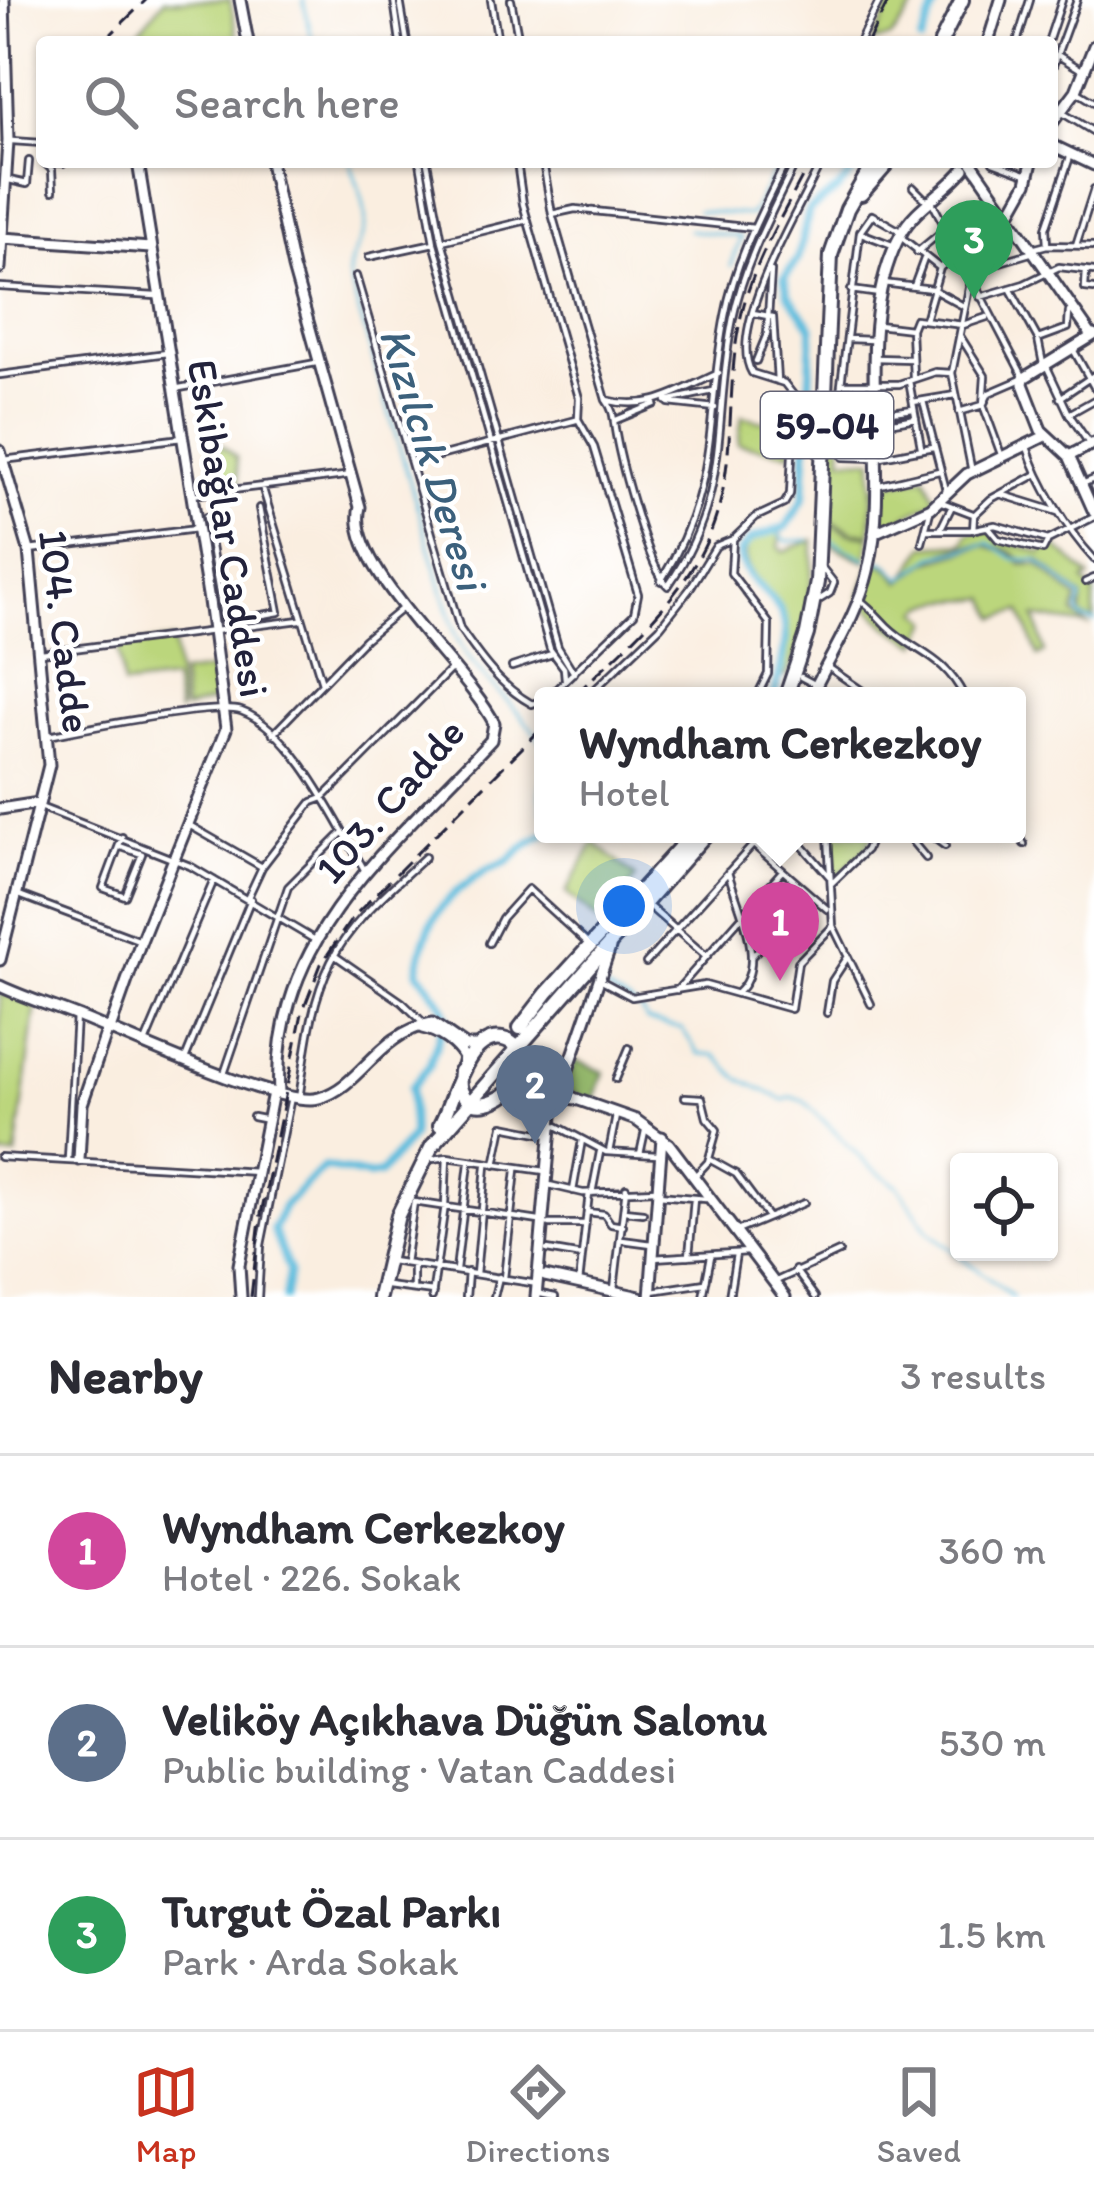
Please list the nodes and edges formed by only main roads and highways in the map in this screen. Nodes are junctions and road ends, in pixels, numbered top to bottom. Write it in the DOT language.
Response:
graph roads {
  1 [pos="958,0"];
  2 [pos="941,36"];
  3 [pos="874,168"];
  4 [pos="858,194"];
  5 [pos="789,687"];
  6 [pos="798,687"];
  7 [pos="690,843"];
  8 [pos="691,843"];
  9 [pos="692,843"];
  10 [pos="556,999"];
  11 [pos="520,1028"];
  12 [pos="489,1040"];
  13 [pos="515,1045"];
  14 [pos="460,1071"];
  15 [pos="519,1079"];
  16 [pos="503,1098"];
  17 [pos="466,1099"];
  18 [pos="441,1128"];
  19 [pos="381,1294"];
  1 -- 2 [label="main road"];
  3 -- 4 [label="main road"];
  4 -- 5 [label="main road, 59-04"];
  4 -- 6 [label="main road, 59-04"];
  7 -- 11 [label="main road"];
  8 -- 10 [label="main road"];
  9 -- 10 [label="main road"];
  10 -- 11 [label="main road"];
  10 -- 13 [label="main road"];
  10 -- 15 [label="main road"];
  11 -- 12 [label="main road"];
  12 -- 13 [label="main road"];
  12 -- 14 [label="main road"];
  13 -- 15 [label="main road"];
  13 -- 17 [label="main road"];
  14 -- 17 [label="main road"];
  14 -- 18 [label="main road"];
  15 -- 16 [label="main road"];
  16 -- 17 [label="main road"];
  16 -- 18 [label="main road"];
  17 -- 18 [label="main road"];
  18 -- 19 [label="main road"];
}
